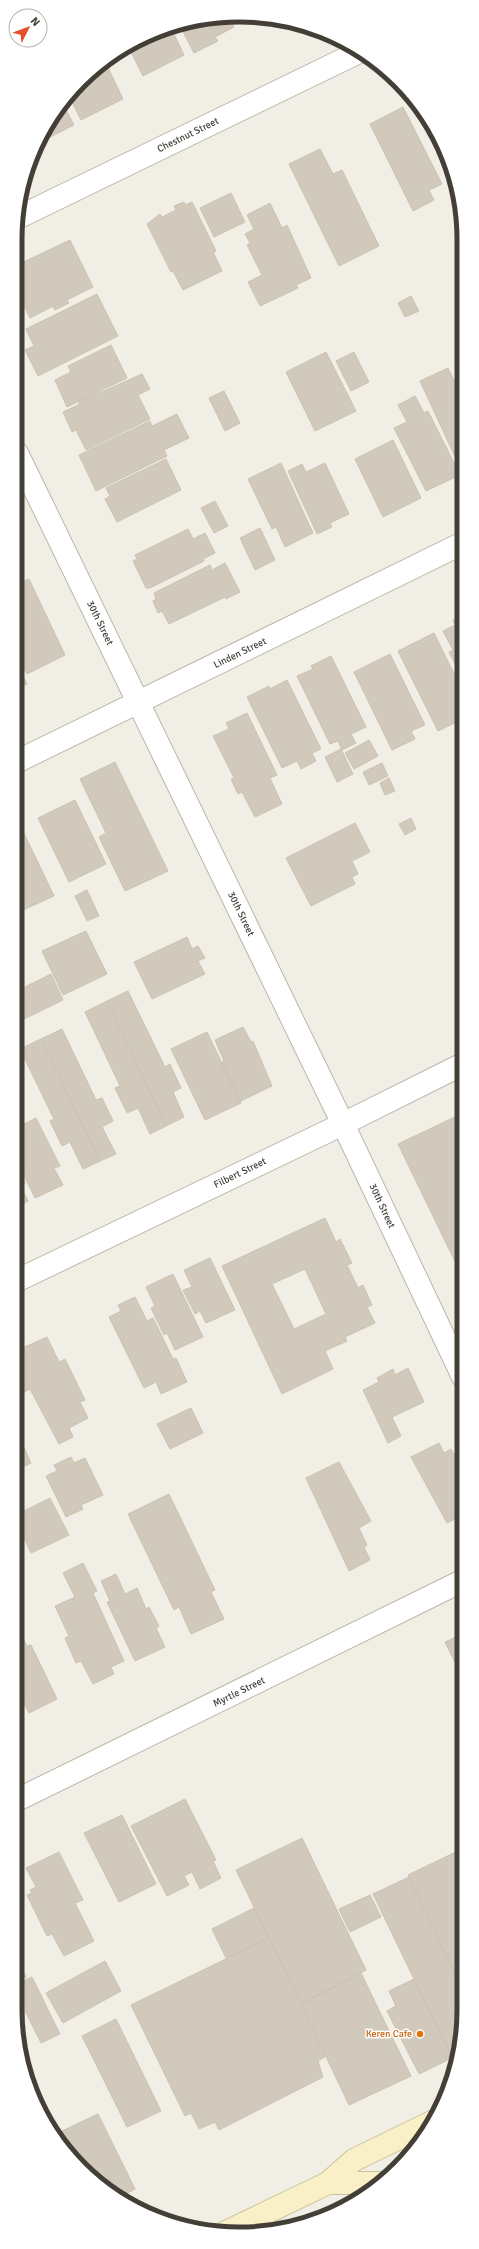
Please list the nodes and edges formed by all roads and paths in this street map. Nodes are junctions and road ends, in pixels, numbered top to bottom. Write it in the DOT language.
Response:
graph roads {
  1 [pos="354,55"];
  2 [pos="23,215"];
  3 [pos="22,463"];
  4 [pos="457,546"];
  5 [pos="139,703"];
  6 [pos="22,759"];
  7 [pos="457,1067"];
  8 [pos="343,1124"];
  9 [pos="22,1278"];
  10 [pos="457,1364"];
  11 [pos="457,1583"];
  12 [pos="22,1798"];
  13 [pos="422,2127"];
  14 [pos="372,2182"];
  15 [pos="328,2183"];
  16 [pos="236,2227"];
  1 -- 2 [label="street, Chestnut Street"];
  3 -- 5 [label="street, 30th Street"];
  4 -- 5 [label="street, Linden Street"];
  5 -- 6 [label="street, Linden Street"];
  5 -- 8 [label="street, 30th Street"];
  7 -- 8 [label="street, Filbert Street"];
  8 -- 9 [label="street, Filbert Street"];
  8 -- 10 [label="street, 30th Street"];
  11 -- 12 [label="street, Myrtle Street"];
  13 -- 15 [label="main road"];
  14 -- 15 [label="main road"];
  15 -- 16 [label="main road"];
}
